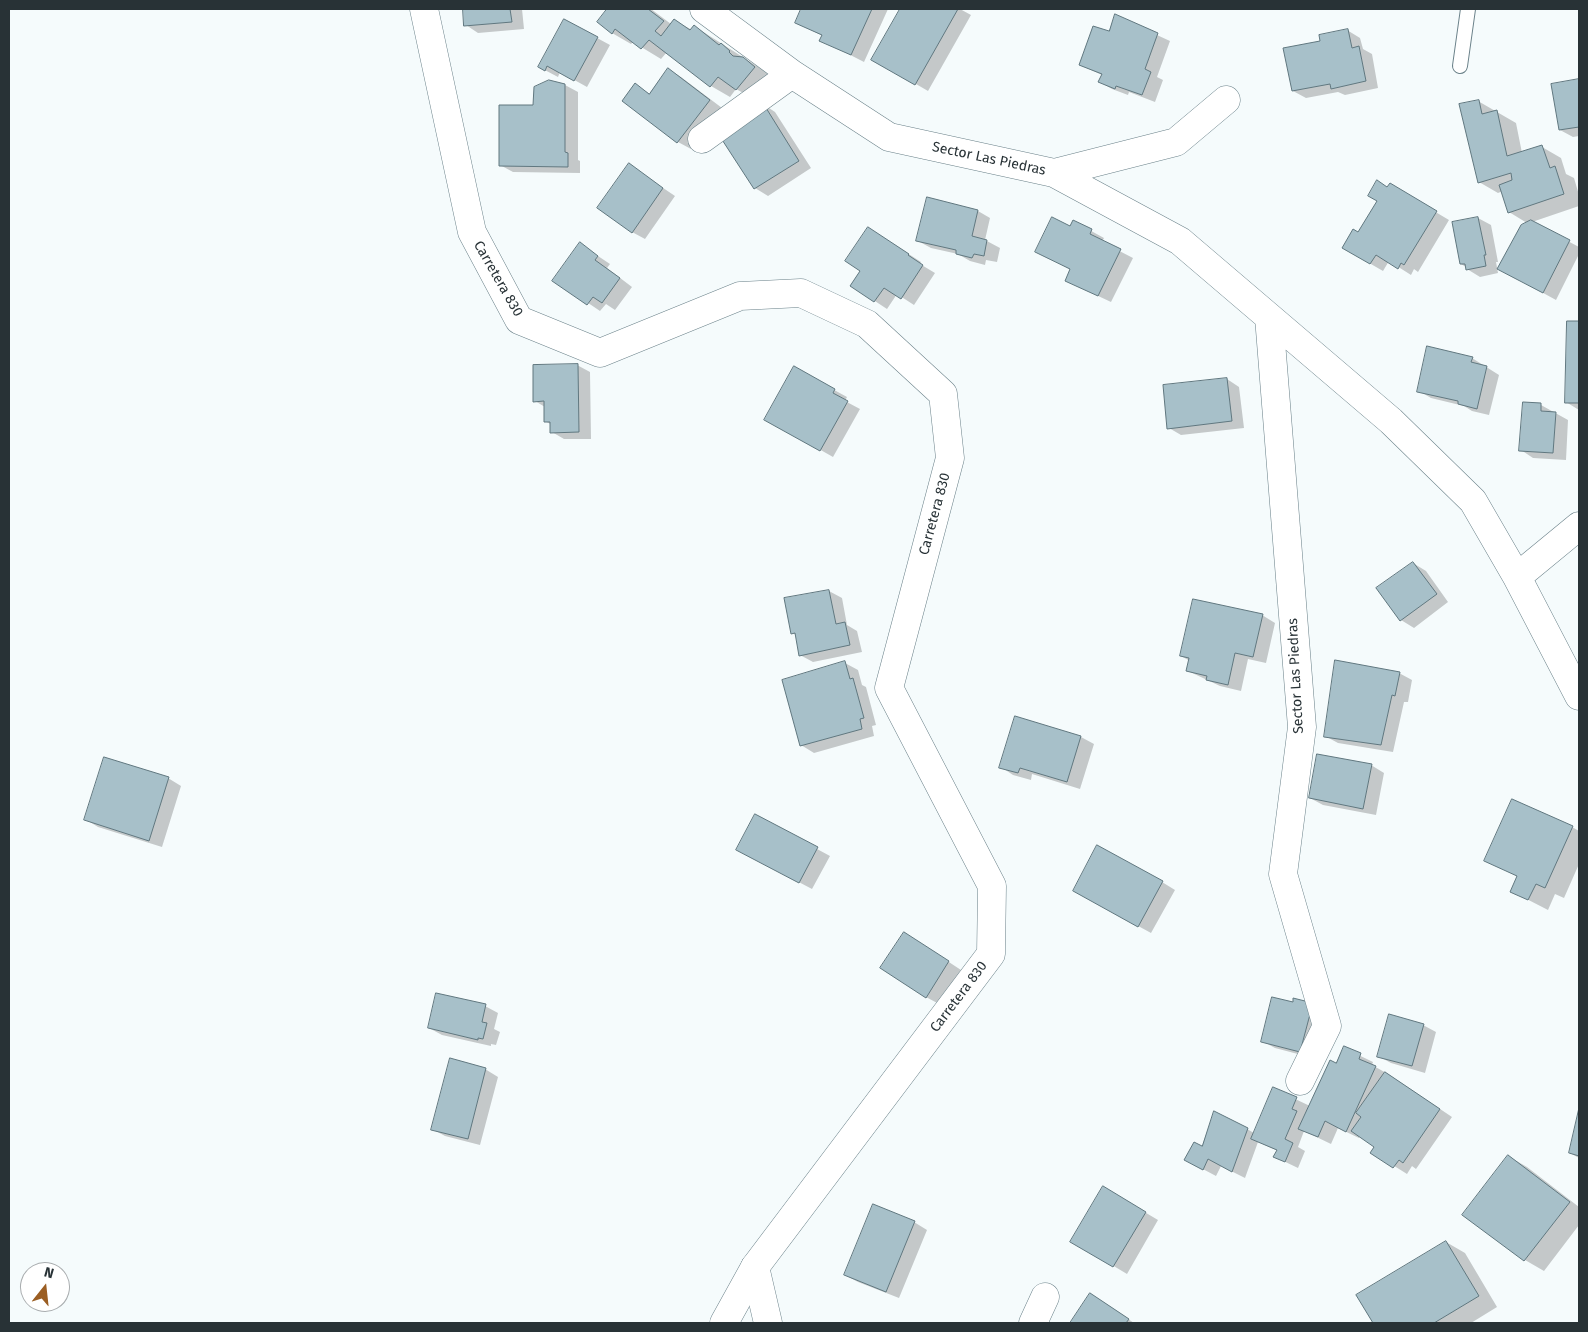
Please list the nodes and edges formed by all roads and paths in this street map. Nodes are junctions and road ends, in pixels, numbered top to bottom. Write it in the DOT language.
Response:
graph roads {
  1 [pos="424,9"];
  2 [pos="704,9"];
  3 [pos="1468,9"];
  4 [pos="1460,66"];
  5 [pos="792,74"];
  6 [pos="1226,100"];
  7 [pos="702,139"];
  8 [pos="1054,173"];
  9 [pos="1269,317"];
  10 [pos="1579,526"];
  11 [pos="1517,577"];
  12 [pos="1577,687"];
  13 [pos="1300,1081"];
  14 [pos="755,1267"];
  15 [pos="1045,1297"];
  16 [pos="724,1323"];
  17 [pos="768,1323"];
  18 [pos="1034,1323"];
  1 -- 14 [label="street, Carretera 830"];
  2 -- 5 [label="street, Sector Las Piedras"];
  3 -- 4 [label="lane"];
  5 -- 7 [label="street"];
  5 -- 8 [label="street, Sector Las Piedras"];
  6 -- 8 [label="street"];
  8 -- 9 [label="street, Sector Las Piedras"];
  9 -- 11 [label="street, Sector Las Piedras"];
  9 -- 13 [label="street, Sector Las Piedras"];
  10 -- 11 [label="street"];
  11 -- 12 [label="street, Sector Las Piedras"];
  14 -- 16 [label="street, Carretera 830"];
  14 -- 17 [label="street"];
  15 -- 18 [label="street"];
}
